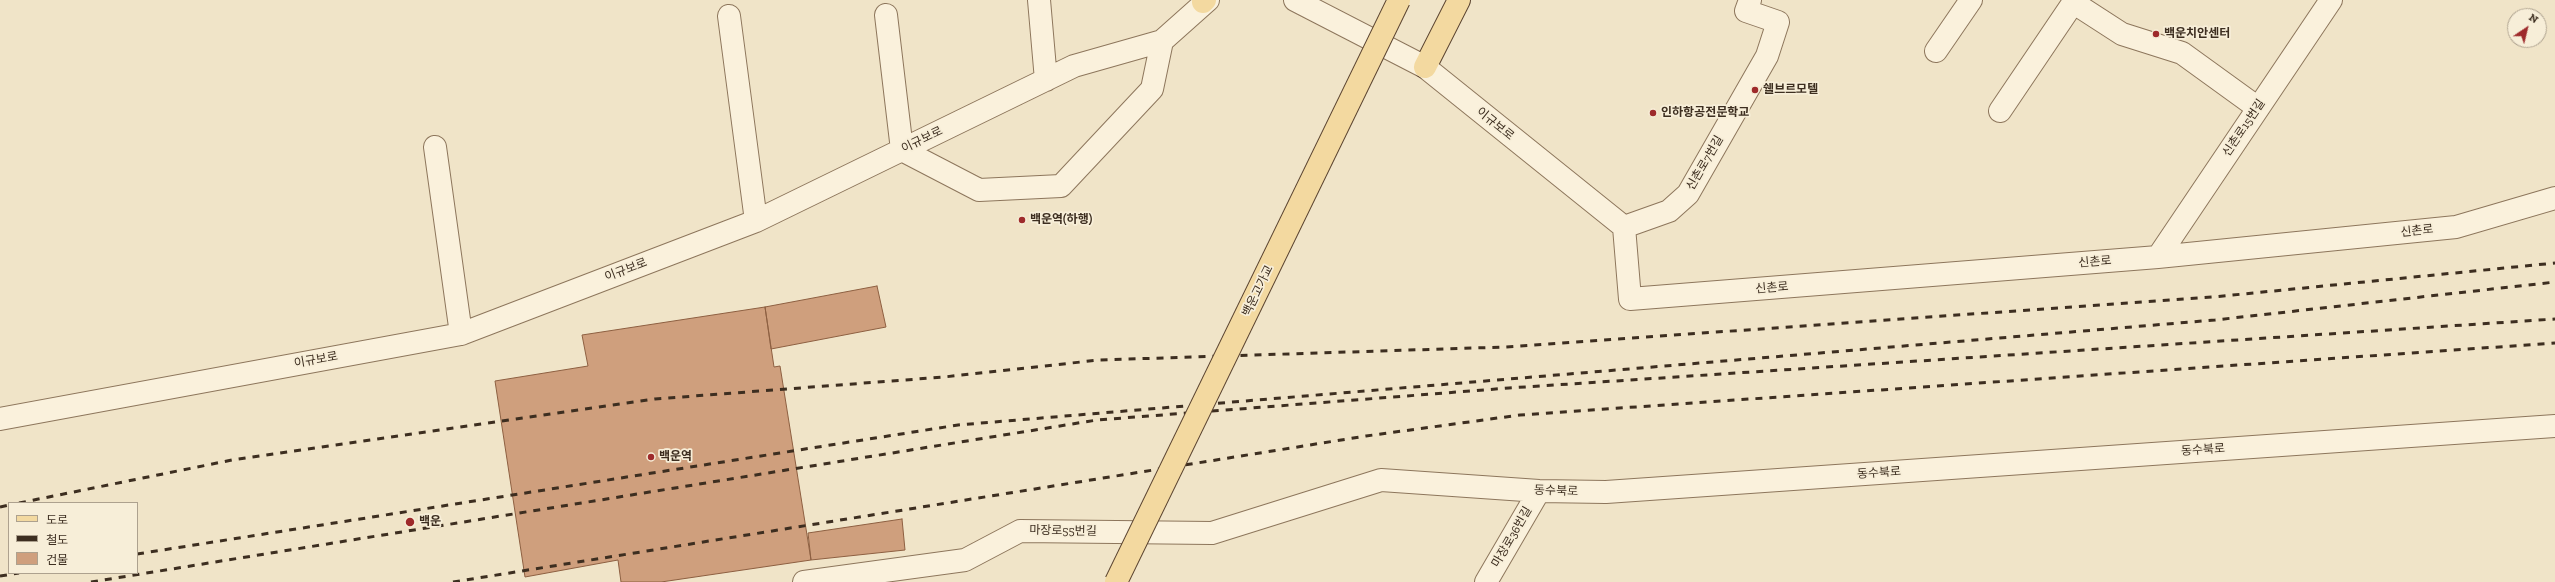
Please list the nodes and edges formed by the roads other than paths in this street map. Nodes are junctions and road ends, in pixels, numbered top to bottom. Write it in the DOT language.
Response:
graph roads {
  1 [pos="1038,0"];
  2 [pos="1295,0"];
  3 [pos="1399,0"];
  4 [pos="1459,0"];
  5 [pos="1750,0"];
  6 [pos="1971,0"];
  7 [pos="2331,0"];
  8 [pos="1205,1"];
  9 [pos="2074,1"];
  10 [pos="730,16"];
  11 [pos="886,16"];
  12 [pos="1162,41"];
  13 [pos="1936,51"];
  14 [pos="1425,67"];
  15 [pos="1046,80"];
  16 [pos="2258,108"];
  17 [pos="2000,111"];
  18 [pos="435,146"];
  19 [pos="902,150"];
  20 [pos="2555,198"];
  21 [pos="756,221"];
  22 [pos="1624,228"];
  23 [pos="2158,257"];
  24 [pos="461,334"];
  25 [pos="0,419"];
  26 [pos="2555,426"];
  27 [pos="1539,491"];
  28 [pos="1212,533"];
  29 [pos="804,582"];
  30 [pos="1116,582"];
  31 [pos="1486,582"];
  1 -- 15 [label="street"];
  2 -- 14 [label="street, 이규보로"];
  3 -- 30 [label="main road, 백운고가교, bridge"];
  4 -- 14 [label="main road"];
  5 -- 22 [label="street, 신촌로7번길"];
  6 -- 13 [label="street"];
  7 -- 16 [label="street, 신촌로15번길"];
  8 -- 12 [label="street, 이규보로"];
  9 -- 16 [label="street"];
  9 -- 17 [label="street"];
  10 -- 21 [label="street"];
  11 -- 19 [label="street"];
  12 -- 15 [label="street, 이규보로"];
  12 -- 19 [label="street"];
  14 -- 22 [label="street, 이규보로"];
  15 -- 19 [label="street, 이규보로"];
  16 -- 23 [label="street, 신촌로15번길"];
  18 -- 24 [label="street"];
  19 -- 21 [label="street, 이규보로"];
  20 -- 23 [label="street, 신촌로"];
  21 -- 24 [label="street, 이규보로"];
  22 -- 23 [label="street, 신촌로"];
  24 -- 25 [label="street, 이규보로"];
  26 -- 27 [label="street, 동수북로"];
  27 -- 28 [label="street, 동수북로"];
  27 -- 31 [label="street, 마장로36번길"];
  28 -- 29 [label="street, 마장로55번길"];
}
